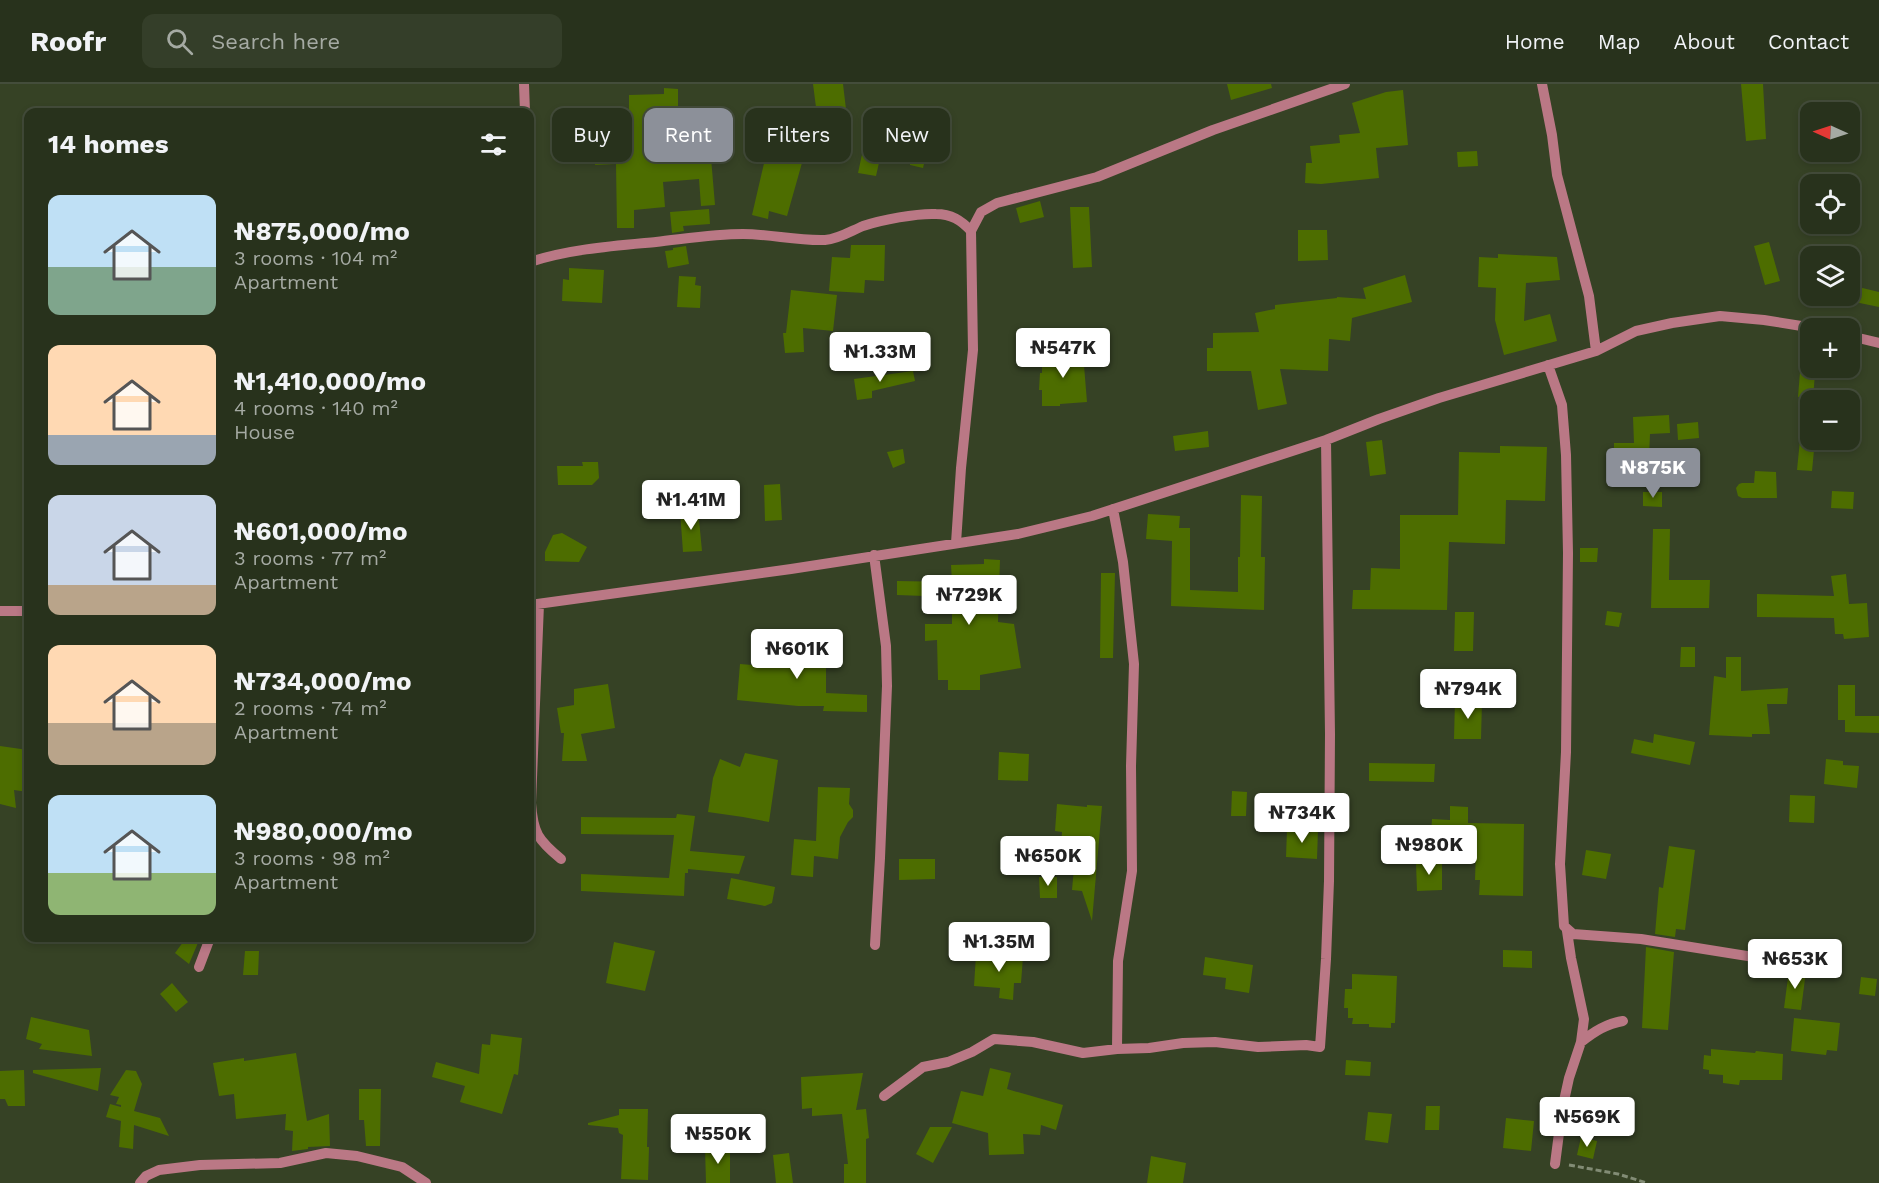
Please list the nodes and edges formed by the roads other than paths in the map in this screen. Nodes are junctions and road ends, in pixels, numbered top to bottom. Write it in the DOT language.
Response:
graph roads {
  1 [pos="524,84"];
  2 [pos="1345,84"];
  3 [pos="1542,84"];
  4 [pos="525,108"];
  5 [pos="971,231"];
  6 [pos="534,261"];
  7 [pos="1800,326"];
  8 [pos="1860,339"];
  9 [pos="1879,344"];
  10 [pos="1596,351"];
  11 [pos="1548,364"];
  12 [pos="1326,440"];
  13 [pos="1113,508"];
  14 [pos="956,543"];
  15 [pos="874,555"];
  16 [pos="534,605"];
  17 [pos="0,611"];
  18 [pos="24,611"];
  19 [pos="534,827"];
  20 [pos="561,859"];
  21 [pos="1567,931"];
  22 [pos="208,942"];
  23 [pos="874,945"];
  24 [pos="1791,963"];
  25 [pos="199,967"];
  26 [pos="1623,1021"];
  27 [pos="1581,1042"];
  28 [pos="1117,1049"];
  29 [pos="884,1096"];
  30 [pos="1556,1164"];
  31 [pos="140,1183"];
  32 [pos="426,1183"];
  1 -- 4 [label="street"];
  2 -- 5 [label="street"];
  3 -- 10 [label="street"];
  5 -- 6 [label="street"];
  5 -- 14 [label="street"];
  7 -- 10 [label="street"];
  8 -- 9 [label="street"];
  10 -- 11 [label="street"];
  11 -- 12 [label="street"];
  11 -- 21 [label="street"];
  12 -- 13 [label="street"];
  12 -- 28 [label="street"];
  13 -- 14 [label="street"];
  13 -- 28 [label="street"];
  14 -- 15 [label="street"];
  15 -- 16 [label="street"];
  15 -- 23 [label="street"];
  17 -- 18 [label="street"];
  19 -- 20 [label="street"];
  21 -- 24 [label="street"];
  21 -- 27 [label="street"];
  22 -- 25 [label="street"];
  26 -- 27 [label="street"];
  27 -- 30 [label="street"];
  28 -- 29 [label="street"];
  31 -- 32 [label="street"];
}
